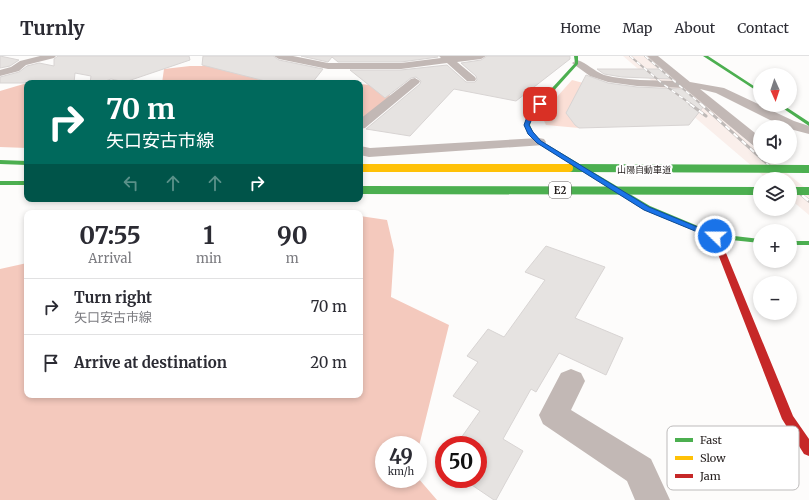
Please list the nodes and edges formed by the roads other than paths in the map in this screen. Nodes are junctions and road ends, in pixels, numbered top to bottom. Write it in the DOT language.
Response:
graph roads {
  1 [pos="51,56"];
  2 [pos="279,56"];
  3 [pos="481,56"];
  4 [pos="652,56"];
  5 [pos="705,56"];
  6 [pos="447,58"];
  7 [pos="577,60"];
  8 [pos="0,73"];
  9 [pos="471,79"];
  10 [pos="415,81"];
  11 [pos="688,86"];
  12 [pos="753,87"];
  13 [pos="791,112"];
  14 [pos="363,123"];
  15 [pos="809,124"];
  16 [pos="809,130"];
  17 [pos="753,138"];
  18 [pos="539,142"];
  19 [pos="363,151"];
  20 [pos="0,162"];
  21 [pos="24,163"];
  22 [pos="363,168"];
  23 [pos="809,169"];
  24 [pos="0,183"];
  25 [pos="24,184"];
  26 [pos="363,190"];
  27 [pos="753,191"];
  28 [pos="797,191"];
  29 [pos="809,191"];
  30 [pos="715,236"];
  31 [pos="753,240"];
  32 [pos="797,243"];
  33 [pos="809,243"];
  34 [pos="571,381"];
  35 [pos="793,426"];
  36 [pos="799,435"];
  37 [pos="809,450"];
  38 [pos="653,500"];
  1 -- 8 [label="street"];
  2 -- 6 [label="street"];
  3 -- 6 [label="street"];
  4 -- 11 [label="street"];
  5 -- 12 [label="main road"];
  6 -- 9 [label="street"];
  7 -- 11 [label="street"];
  7 -- 18 [label="main road"];
  10 -- 14 [label="street"];
  11 -- 16 [label="street"];
  11 -- 17 [label="street"];
  13 -- 15 [label="main road"];
  18 -- 19 [label="street"];
  18 -- 30 [label="main road"];
  20 -- 21 [label="main road"];
  22 -- 23 [label="main road, 山陽自動車道 / E2, bridge"];
  24 -- 25 [label="main road"];
  26 -- 27 [label="main road, 山陽自動車道 / E2, bridge"];
  28 -- 29 [label="main road, bridge"];
  30 -- 31 [label="main road"];
  30 -- 35 [label="main road"];
  32 -- 33 [label="main road"];
  34 -- 38 [label="street"];
  36 -- 37 [label="main road"];
}
